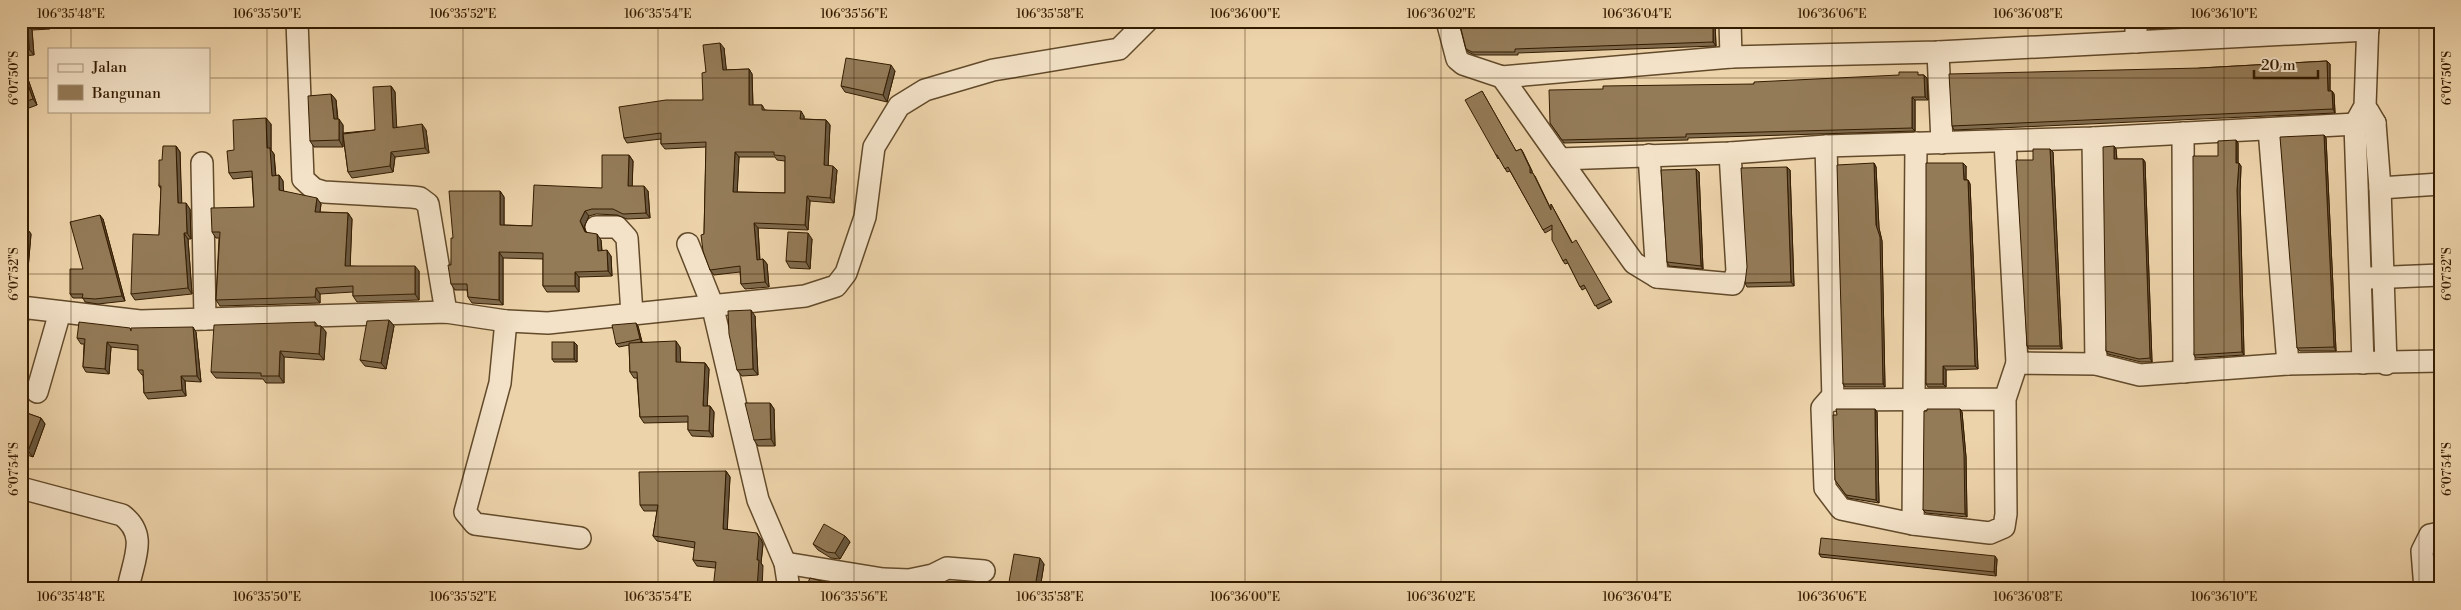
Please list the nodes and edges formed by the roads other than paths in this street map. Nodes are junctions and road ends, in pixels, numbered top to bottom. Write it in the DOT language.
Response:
graph roads {
  1 [pos="297,21"];
  2 [pos="1147,21"];
  3 [pos="1448,21"];
  4 [pos="1730,21"];
  5 [pos="2136,21"];
  6 [pos="2368,26"];
  7 [pos="2136,42"];
  8 [pos="1938,52"];
  9 [pos="1732,57"];
  10 [pos="1502,77"];
  11 [pos="2365,118"];
  12 [pos="2269,129"];
  13 [pos="2183,133"];
  14 [pos="2093,138"];
  15 [pos="2005,141"];
  16 [pos="1916,143"];
  17 [pos="1942,143"];
  18 [pos="1826,146"];
  19 [pos="1730,152"];
  20 [pos="1649,155"];
  21 [pos="1560,159"];
  22 [pos="202,163"];
  23 [pos="2440,184"];
  24 [pos="2380,188"];
  25 [pos="596,227"];
  26 [pos="688,244"];
  27 [pos="2440,275"];
  28 [pos="1657,277"];
  29 [pos="2361,278"];
  30 [pos="2383,278"];
  31 [pos="712,304"];
  32 [pos="21,307"];
  33 [pos="60,312"];
  34 [pos="446,312"];
  35 [pos="632,314"];
  36 [pos="205,319"];
  37 [pos="506,321"];
  38 [pos="2440,361"];
  39 [pos="2018,363"];
  40 [pos="2363,363"];
  41 [pos="2096,364"];
  42 [pos="2288,364"];
  43 [pos="2386,364"];
  44 [pos="2184,372"];
  45 [pos="37,392"];
  46 [pos="2006,399"];
  47 [pos="1833,400"];
  48 [pos="1915,400"];
  49 [pos="21,488"];
  50 [pos="1913,524"];
  51 [pos="2440,532"];
  52 [pos="580,538"];
  53 [pos="785,563"];
  54 [pos="984,571"];
  55 [pos="128,589"];
  56 [pos="788,589"];
  57 [pos="2425,589"];
  1 -- 34 [label="street"];
  2 -- 31 [label="street"];
  3 -- 10 [label="street"];
  4 -- 9 [label="street"];
  5 -- 7 [label="street"];
  6 -- 7 [label="street"];
  6 -- 11 [label="street"];
  7 -- 8 [label="street"];
  8 -- 9 [label="street"];
  8 -- 17 [label="street"];
  9 -- 10 [label="street"];
  10 -- 21 [label="street"];
  11 -- 12 [label="street"];
  11 -- 24 [label="street"];
  11 -- 29 [label="street"];
  12 -- 13 [label="street"];
  12 -- 42 [label="street"];
  13 -- 14 [label="street"];
  13 -- 44 [label="street"];
  14 -- 15 [label="street"];
  14 -- 41 [label="street"];
  15 -- 17 [label="street"];
  15 -- 39 [label="street"];
  16 -- 17 [label="street"];
  16 -- 18 [label="street"];
  16 -- 48 [label="street"];
  18 -- 19 [label="street"];
  18 -- 47 [label="street"];
  19 -- 20 [label="street"];
  19 -- 28 [label="street"];
  20 -- 21 [label="street"];
  20 -- 28 [label="street"];
  21 -- 28 [label="street"];
  22 -- 36 [label="street"];
  23 -- 24 [label="street"];
  24 -- 30 [label="street"];
  25 -- 35 [label="street"];
  26 -- 31 [label="street"];
  27 -- 30 [label="street"];
  29 -- 30 [label="street"];
  29 -- 40 [label="street"];
  30 -- 43 [label="street"];
  31 -- 35 [label="street"];
  31 -- 53 [label="street"];
  32 -- 33 [label="street"];
  33 -- 36 [label="street"];
  33 -- 45 [label="street"];
  34 -- 36 [label="street"];
  34 -- 37 [label="street"];
  35 -- 37 [label="street"];
  37 -- 52 [label="street"];
  38 -- 43 [label="street"];
  39 -- 41 [label="street"];
  39 -- 46 [label="street"];
  40 -- 42 [label="street"];
  40 -- 43 [label="street"];
  41 -- 44 [label="street"];
  42 -- 44 [label="street"];
  46 -- 48 [label="street"];
  46 -- 50 [label="street"];
  47 -- 48 [label="street"];
  47 -- 50 [label="street"];
  48 -- 50 [label="street"];
  49 -- 55 [label="street"];
  51 -- 57 [label="street"];
  53 -- 54 [label="street"];
  53 -- 56 [label="street"];
}
